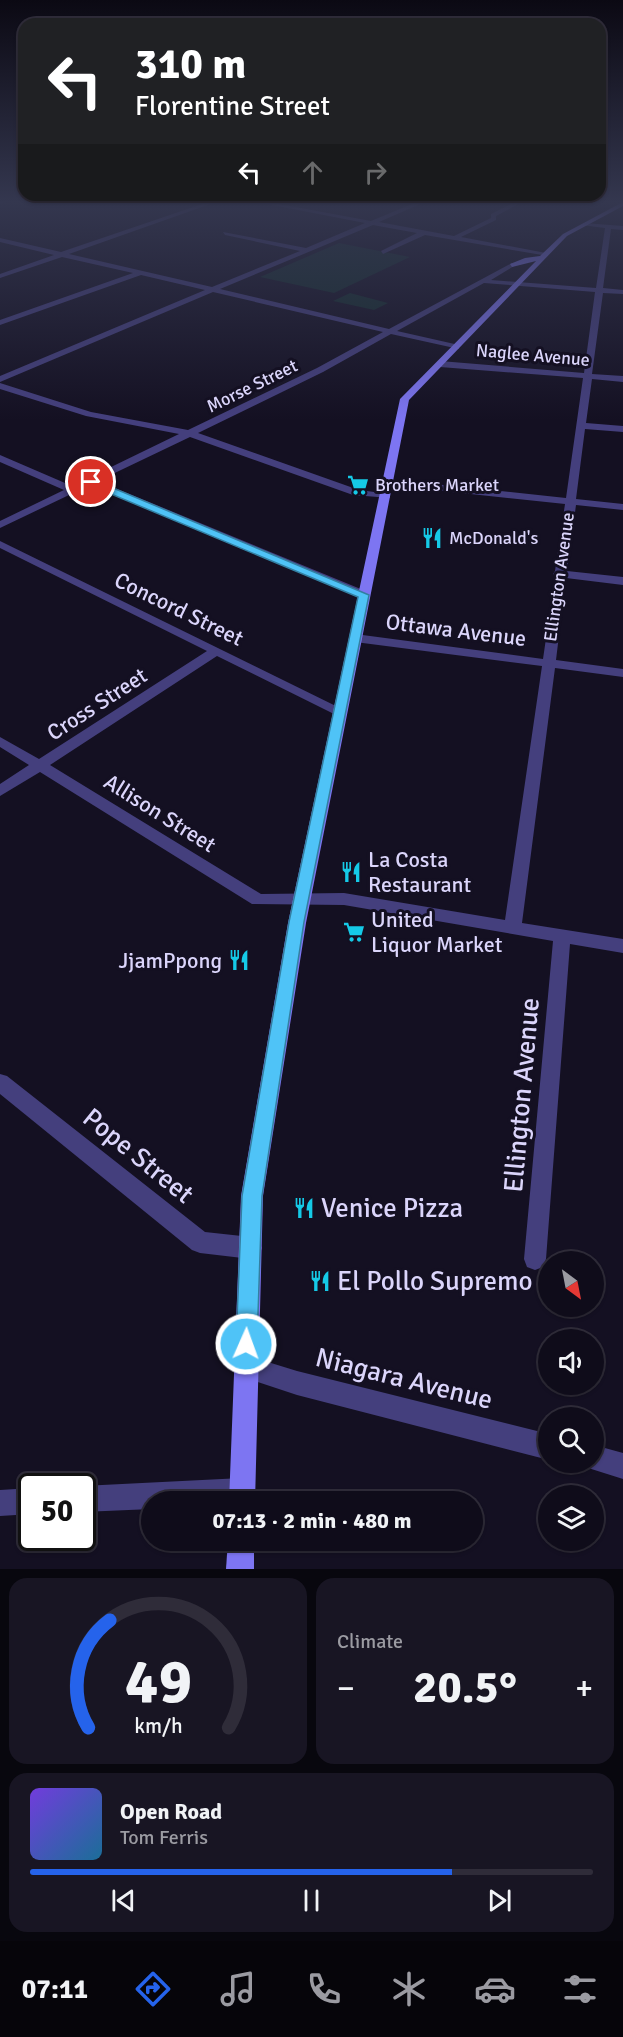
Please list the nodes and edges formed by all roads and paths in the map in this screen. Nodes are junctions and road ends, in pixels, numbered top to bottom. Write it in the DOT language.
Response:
graph roads {
  1 [pos="138,274"];
  2 [pos="146,274"];
  3 [pos="250,274"];
  4 [pos="495,274"];
  5 [pos="527,274"];
  6 [pos="602,274"];
  7 [pos="482,281"];
  8 [pos="518,284"];
  9 [pos="213,290"];
  10 [pos="600,290"];
  11 [pos="623,292"];
  12 [pos="0,323"];
  13 [pos="392,332"];
  14 [pos="456,347"];
  15 [pos="440,364"];
  16 [pos="588,376"];
  17 [pos="0,379"];
  18 [pos="623,379"];
  19 [pos="0,386"];
  20 [pos="582,426"];
  21 [pos="623,429"];
  22 [pos="192,434"];
  23 [pos="0,458"];
  24 [pos="91,482"];
  25 [pos="387,489"];
  26 [pos="73,490"];
  27 [pos="569,502"];
  28 [pos="623,507"];
  29 [pos="0,525"];
  30 [pos="0,544"];
  31 [pos="560,574"];
  32 [pos="623,581"];
  33 [pos="364,595"];
  34 [pos="355,638"];
  35 [pos="216,651"];
  36 [pos="548,663"];
  37 [pos="623,673"];
  38 [pos="339,711"];
  39 [pos="0,741"];
  40 [pos="40,766"];
  41 [pos="0,791"];
  42 [pos="303,898"];
  43 [pos="513,927"];
  44 [pos="562,936"];
  45 [pos="623,946"];
  46 [pos="0,1082"];
  47 [pos="250,1248"];
  48 [pos="535,1258"];
  49 [pos="245,1367"];
  50 [pos="538,1444"];
  51 [pos="604,1461"];
  52 [pos="623,1466"];
  53 [pos="242,1491"];
  54 [pos="141,1498"];
  55 [pos="96,1499"];
  56 [pos="18,1502"];
  57 [pos="0,1503"];
  58 [pos="240,1551"];
  59 [pos="240,1569"];
  1 -- 12 [label="street"];
  2 -- 9 [label="street"];
  3 -- 9 [label="street"];
  4 -- 7 [label="street, Morse Street"];
  5 -- 8 [label="main road"];
  6 -- 10 [label="street, Ellington Avenue"];
  7 -- 8 [label="street"];
  7 -- 13 [label="street, Morse Street"];
  8 -- 10 [label="street"];
  8 -- 14 [label="main road"];
  9 -- 13 [label="street"];
  9 -- 17 [label="street"];
  10 -- 11 [label="street"];
  10 -- 16 [label="street, Ellington Avenue"];
  13 -- 14 [label="street"];
  13 -- 22 [label="street, Morse Street"];
  14 -- 15 [label="main road"];
  15 -- 16 [label="street, Naglee Avenue"];
  15 -- 25 [label="main road"];
  16 -- 18 [label="street, Naglee Avenue"];
  16 -- 20 [label="street, Ellington Avenue"];
  19 -- 22 [label="street"];
  20 -- 21 [label="street"];
  20 -- 27 [label="street, Ellington Avenue"];
  22 -- 24 [label="street, Morse Street"];
  22 -- 25 [label="street"];
  23 -- 26 [label="street"];
  24 -- 26 [label="street, Morse Street"];
  24 -- 33 [label="street"];
  25 -- 27 [label="street"];
  25 -- 33 [label="main road"];
  26 -- 29 [label="street, Morse Street"];
  27 -- 28 [label="street"];
  27 -- 31 [label="street, Ellington Avenue"];
  30 -- 35 [label="street, Concord Street"];
  31 -- 32 [label="street"];
  31 -- 36 [label="street, Ellington Avenue"];
  33 -- 34 [label="main road"];
  34 -- 36 [label="street, Ottawa Avenue"];
  34 -- 38 [label="main road"];
  35 -- 38 [label="street, Concord Street"];
  35 -- 40 [label="street, Cross Street"];
  36 -- 37 [label="street, Ottawa Avenue"];
  36 -- 43 [label="street, Ellington Avenue"];
  38 -- 42 [label="main road"];
  39 -- 40 [label="street, Allison Street"];
  40 -- 41 [label="street, Cross Street"];
  40 -- 42 [label="street, Allison Street"];
  42 -- 43 [label="street, Allison Street"];
  42 -- 47 [label="main road"];
  43 -- 44 [label="street, Allison Street"];
  44 -- 45 [label="street, Allison Street"];
  44 -- 48 [label="street, Ellington Avenue"];
  46 -- 47 [label="street, Pope Street"];
  47 -- 49 [label="main road"];
  49 -- 50 [label="street, Niagara Avenue"];
  49 -- 53 [label="main road"];
  51 -- 52 [label="street"];
  54 -- 55 [label="street"];
  56 -- 57 [label="street"];
  58 -- 59 [label="main road"];
}
